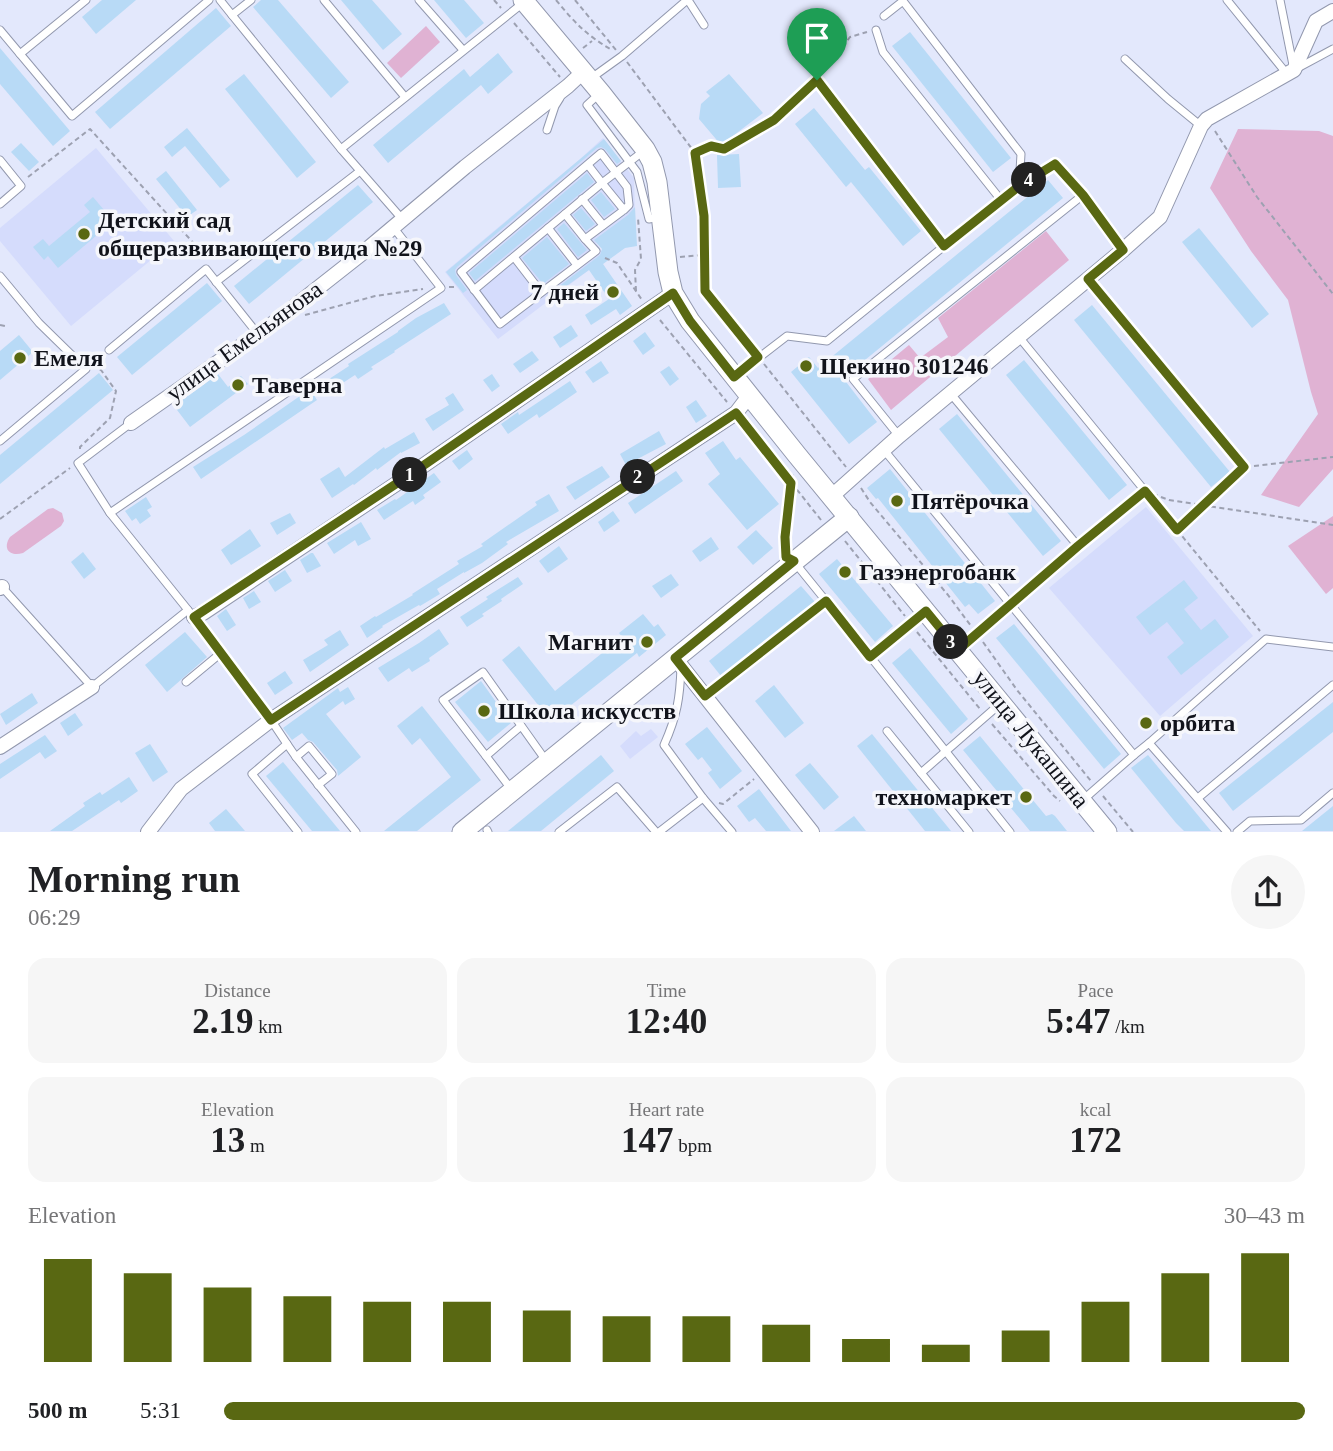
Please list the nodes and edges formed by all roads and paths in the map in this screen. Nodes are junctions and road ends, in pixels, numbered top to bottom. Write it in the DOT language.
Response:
graph roads {
  1 [pos="86,0"];
  2 [pos="209,0"];
  3 [pos="220,0"];
  4 [pos="250,0"];
  5 [pos="324,0"];
  6 [pos="419,0"];
  7 [pos="494,0"];
  8 [pos="556,0"];
  9 [pos="575,0"];
  10 [pos="687,0"];
  11 [pos="1227,0"];
  12 [pos="1280,0"];
  13 [pos="524,1"];
  14 [pos="903,1"];
  15 [pos="1333,11"];
  16 [pos="232,15"];
  17 [pos="507,15"];
  18 [pos="884,16"];
  19 [pos="704,25"];
  20 [pos="0,30"];
  21 [pos="876,30"];
  22 [pos="1333,49"];
  23 [pos="463,50"];
  24 [pos="20,54"];
  25 [pos="622,56"];
  26 [pos="1125,59"];
  27 [pos="1290,72"];
  28 [pos="817,80"];
  29 [pos="591,81"];
  30 [pos="568,86"];
  31 [pos="405,97"];
  32 [pos="1204,122"];
  33 [pos="547,130"];
  34 [pos="341,149"];
  35 [pos="645,149"];
  36 [pos="695,153"];
  37 [pos="0,160"];
  38 [pos="629,162"];
  39 [pos="588,165"];
  40 [pos="359,171"];
  41 [pos="616,172"];
  42 [pos="28,177"];
  43 [pos="602,183"];
  44 [pos="1018,187"];
  45 [pos="1083,195"];
  46 [pos="582,199"];
  47 [pos="1001,200"];
  48 [pos="0,204"];
  49 [pos="624,210"];
  50 [pos="565,214"];
  51 [pos="661,217"];
  52 [pos="398,224"];
  53 [pos="603,225"];
  54 [pos="548,228"];
  55 [pos="585,239"];
  56 [pos="944,246"];
  57 [pos="198,248"];
  58 [pos="1123,250"];
  59 [pos="514,257"];
  60 [pos="605,258"];
  61 [pos="577,265"];
  62 [pos="0,276"];
  63 [pos="1088,279"];
  64 [pos="216,282"];
  65 [pos="457,287"];
  66 [pos="441,288"];
  67 [pos="474,290"];
  68 [pos="541,292"];
  69 [pos="673,293"];
  70 [pos="1333,294"];
  71 [pos="649,308"];
  72 [pos="306,315"];
  73 [pos="0,325"];
  74 [pos="5,326"];
  75 [pos="257,333"];
  76 [pos="1018,337"];
  77 [pos="106,352"];
  78 [pos="758,357"];
  79 [pos="94,362"];
  80 [pos="96,369"];
  81 [pos="734,377"];
  82 [pos="951,394"];
  83 [pos="749,396"];
  84 [pos="736,413"];
  85 [pos="131,423"];
  86 [pos="899,436"];
  87 [pos="0,441"];
  88 [pos="884,450"];
  89 [pos="797,455"];
  90 [pos="1333,457"];
  91 [pos="78,463"];
  92 [pos="1244,467"];
  93 [pos="853,477"];
  94 [pos="791,483"];
  95 [pos="1145,491"];
  96 [pos="832,496"];
  97 [pos="1203,505"];
  98 [pos="110,513"];
  99 [pos="0,519"];
  100 [pos="842,523"];
  101 [pos="1333,525"];
  102 [pos="1177,530"];
  103 [pos="1078,546"];
  104 [pos="794,561"];
  105 [pos="1,586"];
  106 [pos="826,601"];
  107 [pos="1011,604"];
  108 [pos="926,611"];
  109 [pos="191,614"];
  110 [pos="911,624"];
  111 [pos="978,635"];
  112 [pos="1266,639"];
  113 [pos="1333,647"];
  114 [pos="958,650"];
  115 [pos="221,653"];
  116 [pos="870,657"];
  117 [pos="678,662"];
  118 [pos="186,682"];
  119 [pos="1333,685"];
  120 [pos="92,687"];
  121 [pos="705,696"];
  122 [pos="1001,703"];
  123 [pos="986,716"];
  124 [pos="271,720"];
  125 [pos="521,726"];
  126 [pos="887,731"];
  127 [pos="1149,743"];
  128 [pos="287,744"];
  129 [pos="0,747"];
  130 [pos="946,751"];
  131 [pos="1134,755"];
  132 [pos="486,756"];
  133 [pos="296,757"];
  134 [pos="547,762"];
  135 [pos="921,773"];
  136 [pos="754,778"];
  137 [pos="318,785"];
  138 [pos="1097,788"];
  139 [pos="512,791"];
  140 [pos="1333,793"];
  141 [pos="703,798"];
  142 [pos="1198,798"];
  143 [pos="1073,802"];
  144 [pos="148,831"];
  145 [pos="299,831"];
  146 [pos="356,831"];
  147 [pos="462,831"];
  148 [pos="559,831"];
  149 [pos="657,831"];
  150 [pos="732,831"];
  151 [pos="812,831"];
  152 [pos="969,831"];
  153 [pos="1010,831"];
  154 [pos="1105,831"];
  155 [pos="1133,831"];
  156 [pos="1227,831"];
  157 [pos="1237,831"];
  1 -- 24 [label="lane"];
  2 -- 24 [label="lane"];
  3 -- 16 [label="lane"];
  4 -- 16 [label="lane"];
  5 -- 31 [label="lane"];
  6 -- 23 [label="lane"];
  7 -- 17 [label="path"];
  8 -- 25 [label="path"];
  9 -- 25 [label="path"];
  10 -- 19 [label="lane"];
  10 -- 25 [label="lane"];
  11 -- 27 [label="lane"];
  12 -- 27 [label="lane"];
  13 -- 17 [label="lane"];
  13 -- 29 [label="main road, улица Лукашина"];
  14 -- 18 [label="lane"];
  14 -- 44 [label="lane"];
  15 -- 27 [label="street"];
  16 -- 34 [label="lane"];
  17 -- 23 [label="lane"];
  17 -- 30 [label="path"];
  20 -- 24 [label="lane"];
  21 -- 28 [label="path"];
  21 -- 47 [label="lane"];
  22 -- 27 [label="lane"];
  23 -- 31 [label="lane"];
  25 -- 29 [label="lane"];
  25 -- 36 [label="path"];
  26 -- 32 [label="lane"];
  27 -- 32 [label="street"];
  28 -- 36 [label="path"];
  28 -- 56 [label="lane"];
  29 -- 30 [label="street, улица Емельянова"];
  29 -- 35 [label="main road, улица Лукашина"];
  29 -- 38 [label="lane"];
  30 -- 33 [label="lane"];
  30 -- 52 [label="street, улица Емельянова"];
  31 -- 34 [label="lane"];
  32 -- 58 [label="street"];
  32 -- 70 [label="path"];
  34 -- 40 [label="lane"];
  35 -- 38 [label="lane"];
  35 -- 51 [label="main road, улица Лукашина"];
  36 -- 78 [label="path"];
  37 -- 48 [label="lane"];
  38 -- 41 [label="lane"];
  38 -- 51 [label="lane"];
  39 -- 41 [label="lane"];
  39 -- 43 [label="lane"];
  39 -- 67 [label="lane"];
  40 -- 52 [label="lane"];
  40 -- 64 [label="lane"];
  41 -- 43 [label="lane"];
  41 -- 49 [label="lane"];
  42 -- 57 [label="path"];
  43 -- 46 [label="lane"];
  43 -- 49 [label="lane"];
  44 -- 45 [label="lane"];
  44 -- 47 [label="lane"];
  45 -- 58 [label="lane"];
  45 -- 86 [label="lane"];
  46 -- 50 [label="lane"];
  46 -- 53 [label="lane"];
  47 -- 56 [label="lane"];
  49 -- 53 [label="lane"];
  50 -- 54 [label="lane"];
  50 -- 55 [label="lane"];
  51 -- 69 [label="main road, улица Лукашина"];
  52 -- 66 [label="lane"];
  52 -- 75 [label="street, улица Емельянова"];
  53 -- 55 [label="lane"];
  54 -- 59 [label="lane"];
  54 -- 61 [label="lane"];
  55 -- 61 [label="lane"];
  56 -- 78 [label="lane"];
  58 -- 63 [label="street"];
  59 -- 67 [label="lane"];
  59 -- 68 [label="lane"];
  60 -- 71 [label="path"];
  61 -- 68 [label="lane"];
  62 -- 87 [label="lane"];
  63 -- 76 [label="street"];
  63 -- 92 [label="lane"];
  64 -- 75 [label="lane"];
  64 -- 77 [label="lane"];
  65 -- 66 [label="path"];
  66 -- 72 [label="path"];
  66 -- 98 [label="lane"];
  67 -- 68 [label="lane"];
  69 -- 71 [label="street"];
  69 -- 81 [label="main road, улица Лукашина"];
  71 -- 84 [label="path"];
  71 -- 109 [label="street"];
  73 -- 74 [label="path"];
  75 -- 85 [label="street, улица Емельянова"];
  76 -- 82 [label="street"];
  76 -- 95 [label="lane"];
  77 -- 79 [label="path"];
  78 -- 81 [label="lane"];
  78 -- 93 [label="path"];
  80 -- 91 [label="path"];
  81 -- 83 [label="main road, улица Лукашина"];
  82 -- 86 [label="street"];
  82 -- 103 [label="lane"];
  83 -- 84 [label="street"];
  83 -- 89 [label="main road, улица Лукашина"];
  84 -- 94 [label="path"];
  84 -- 124 [label="street"];
  85 -- 91 [label="lane"];
  86 -- 88 [label="street"];
  88 -- 93 [label="street"];
  88 -- 107 [label="lane"];
  89 -- 94 [label="path"];
  89 -- 96 [label="main road, улица Лукашина"];
  90 -- 92 [label="path"];
  91 -- 98 [label="lane"];
  91 -- 99 [label="path"];
  92 -- 97 [label="path"];
  93 -- 96 [label="street"];
  93 -- 111 [label="path"];
  94 -- 100 [label="path"];
  94 -- 104 [label="path"];
  95 -- 97 [label="path"];
  95 -- 102 [label="path"];
  95 -- 103 [label="lane"];
  96 -- 100 [label="main road, улица Лукашина"];
  97 -- 101 [label="path"];
  97 -- 102 [label="path"];
  98 -- 109 [label="lane"];
  100 -- 104 [label="main road"];
  100 -- 108 [label="main road, улица Лукашина"];
  100 -- 110 [label="path"];
  102 -- 112 [label="path"];
  103 -- 107 [label="lane"];
  104 -- 106 [label="lane"];
  104 -- 117 [label="main road"];
  105 -- 120 [label="lane"];
  106 -- 116 [label="lane"];
  106 -- 121 [label="lane"];
  107 -- 111 [label="lane"];
  107 -- 131 [label="lane"];
  108 -- 110 [label="lane"];
  108 -- 114 [label="main road, улица Лукашина"];
  109 -- 115 [label="lane"];
  109 -- 120 [label="lane"];
  110 -- 116 [label="lane"];
  110 -- 123 [label="path"];
  111 -- 114 [label="lane"];
  111 -- 138 [label="path"];
  112 -- 113 [label="lane"];
  112 -- 127 [label="lane"];
  114 -- 122 [label="main road, улица Лукашина"];
  115 -- 118 [label="lane"];
  115 -- 124 [label="lane"];
  116 -- 130 [label="lane"];
  117 -- 121 [label="street"];
  117 -- 134 [label="main road"];
  117 -- 141 [label="lane"];
  119 -- 142 [label="lane"];
  120 -- 129 [label="street"];
  121 -- 151 [label="street"];
  122 -- 123 [label="lane"];
  122 -- 143 [label="main road, улица Лукашина"];
  123 -- 130 [label="lane"];
  123 -- 143 [label="path"];
  124 -- 128 [label="lane"];
  124 -- 144 [label="street"];
  125 -- 132 [label="lane"];
  125 -- 132 [label="lane"];
  125 -- 134 [label="lane"];
  126 -- 135 [label="lane"];
  127 -- 131 [label="lane"];
  127 -- 142 [label="lane"];
  128 -- 133 [label="lane"];
  128 -- 145 [label="lane"];
  130 -- 135 [label="lane"];
  130 -- 153 [label="lane"];
  131 -- 138 [label="lane"];
  132 -- 139 [label="lane"];
  133 -- 137 [label="lane"];
  133 -- 137 [label="lane"];
  134 -- 139 [label="main road"];
  135 -- 152 [label="lane"];
  136 -- 141 [label="path"];
  137 -- 146 [label="lane"];
  138 -- 143 [label="lane"];
  138 -- 155 [label="path"];
  139 -- 147 [label="main road"];
  140 -- 157 [label="lane"];
  141 -- 149 [label="lane"];
  141 -- 150 [label="lane"];
  142 -- 156 [label="lane"];
  143 -- 154 [label="main road, улица Лукашина"];
  148 -- 149 [label="lane"];
}
